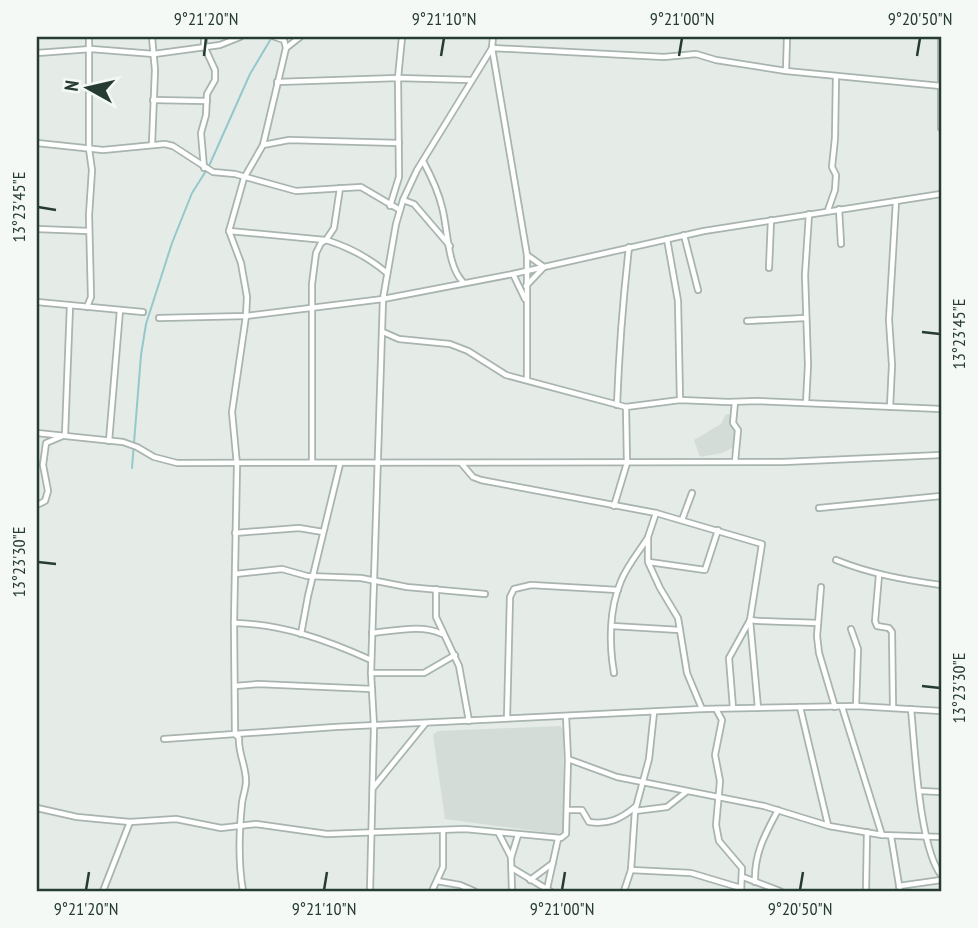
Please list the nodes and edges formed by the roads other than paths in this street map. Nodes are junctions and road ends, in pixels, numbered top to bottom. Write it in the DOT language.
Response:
graph roads {
  1 [pos="89,37"];
  2 [pos="152,37"];
  3 [pos="204,37"];
  4 [pos="240,37"];
  5 [pos="275,37"];
  6 [pos="300,37"];
  7 [pos="402,37"];
  8 [pos="493,37"];
  9 [pos="787,37"];
  10 [pos="941,37"];
  11 [pos="204,46"];
  12 [pos="286,48"];
  13 [pos="492,48"];
  14 [pos="91,49"];
  15 [pos="37,53"];
  16 [pos="154,54"];
  17 [pos="786,71"];
  18 [pos="836,76"];
  19 [pos="398,78"];
  20 [pos="470,80"];
  21 [pos="278,82"];
  22 [pos="941,86"];
  23 [pos="153,100"];
  24 [pos="207,101"];
  25 [pos="941,128"];
  26 [pos="399,143"];
  27 [pos="37,144"];
  28 [pos="152,144"];
  29 [pos="262,145"];
  30 [pos="89,149"];
  31 [pos="423,161"];
  32 [pos="204,168"];
  33 [pos="244,178"];
  34 [pos="340,188"];
  35 [pos="941,194"];
  36 [pos="403,200"];
  37 [pos="896,201"];
  38 [pos="390,206"];
  39 [pos="839,209"];
  40 [pos="400,210"];
  41 [pos="828,211"];
  42 [pos="809,214"];
  43 [pos="771,220"];
  44 [pos="37,229"];
  45 [pos="89,231"];
  46 [pos="229,231"];
  47 [pos="684,235"];
  48 [pos="667,239"];
  49 [pos="326,240"];
  50 [pos="841,244"];
  51 [pos="450,247"];
  52 [pos="629,247"];
  53 [pos="621,248"];
  54 [pos="527,255"];
  55 [pos="628,256"];
  56 [pos="544,267"];
  57 [pos="769,268"];
  58 [pos="526,270"];
  59 [pos="387,274"];
  60 [pos="513,274"];
  61 [pos="464,283"];
  62 [pos="526,286"];
  63 [pos="698,290"];
  64 [pos="383,299"];
  65 [pos="37,302"];
  66 [pos="526,303"];
  67 [pos="70,305"];
  68 [pos="313,306"];
  69 [pos="87,307"];
  70 [pos="120,310"];
  71 [pos="143,312"];
  72 [pos="246,316"];
  73 [pos="159,318"];
  74 [pos="805,318"];
  75 [pos="747,321"];
  76 [pos="383,332"];
  77 [pos="527,380"];
  78 [pos="680,400"];
  79 [pos="735,402"];
  80 [pos="806,403"];
  81 [pos="617,405"];
  82 [pos="626,407"];
  83 [pos="890,407"];
  84 [pos="941,409"];
  85 [pos="37,433"];
  86 [pos="65,435"];
  87 [pos="109,441"];
  88 [pos="941,455"];
  89 [pos="312,461"];
  90 [pos="460,463"];
  91 [pos="627,463"];
  92 [pos="735,463"];
  93 [pos="340,464"];
  94 [pos="377,464"];
  95 [pos="237,465"];
  96 [pos="40,471"];
  97 [pos="692,493"];
  98 [pos="941,496"];
  99 [pos="37,505"];
  100 [pos="614,506"];
  101 [pos="819,508"];
  102 [pos="656,513"];
  103 [pos="682,520"];
  104 [pos="718,530"];
  105 [pos="323,532"];
  106 [pos="235,533"];
  107 [pos="648,537"];
  108 [pos="836,560"];
  109 [pos="648,562"];
  110 [pos="234,574"];
  111 [pos="879,575"];
  112 [pos="313,577"];
  113 [pos="373,582"];
  114 [pos="941,585"];
  115 [pos="821,587"];
  116 [pos="436,589"];
  117 [pos="618,590"];
  118 [pos="485,594"];
  119 [pos="750,620"];
  120 [pos="233,623"];
  121 [pos="818,623"];
  122 [pos="612,626"];
  123 [pos="441,627"];
  124 [pos="851,629"];
  125 [pos="433,630"];
  126 [pos="680,630"];
  127 [pos="372,633"];
  128 [pos="302,634"];
  129 [pos="443,635"];
  130 [pos="455,656"];
  131 [pos="371,660"];
  132 [pos="371,673"];
  133 [pos="614,673"];
  134 [pos="235,686"];
  135 [pos="372,689"];
  136 [pos="856,706"];
  137 [pos="800,707"];
  138 [pos="835,707"];
  139 [pos="842,707"];
  140 [pos="733,708"];
  141 [pos="758,708"];
  142 [pos="893,708"];
  143 [pos="702,709"];
  144 [pos="716,709"];
  145 [pos="911,709"];
  146 [pos="941,711"];
  147 [pos="654,712"];
  148 [pos="566,716"];
  149 [pos="507,718"];
  150 [pos="469,721"];
  151 [pos="425,723"];
  152 [pos="374,726"];
  153 [pos="235,734"];
  154 [pos="164,739"];
  155 [pos="568,759"];
  156 [pos="644,783"];
  157 [pos="373,788"];
  158 [pos="920,791"];
  159 [pos="687,792"];
  160 [pos="941,792"];
  161 [pos="718,797"];
  162 [pos="37,808"];
  163 [pos="635,809"];
  164 [pos="568,810"];
  165 [pos="778,810"];
  166 [pos="131,822"];
  167 [pos="242,824"];
  168 [pos="828,826"];
  169 [pos="443,830"];
  170 [pos="867,832"];
  171 [pos="370,833"];
  172 [pos="499,834"];
  173 [pos="518,835"];
  174 [pos="882,835"];
  175 [pos="891,836"];
  176 [pos="925,837"];
  177 [pos="941,837"];
  178 [pos="558,839"];
  179 [pos="511,858"];
  180 [pos="554,863"];
  181 [pos="511,868"];
  182 [pos="631,870"];
  183 [pos="743,877"];
  184 [pos="941,877"];
  185 [pos="530,880"];
  186 [pos="437,881"];
  187 [pos="755,882"];
  188 [pos="900,889"];
  189 [pos="548,890"];
  190 [pos="741,890"];
  191 [pos="103,891"];
  192 [pos="243,891"];
  193 [pos="370,891"];
  194 [pos="432,891"];
  195 [pos="474,891"];
  196 [pos="512,891"];
  197 [pos="624,891"];
  198 [pos="780,891"];
  199 [pos="866,891"];
  1 -- 14 [label="street"];
  2 -- 16 [label="street"];
  3 -- 11 [label="street"];
  4 -- 11 [label="street"];
  5 -- 12 [label="street"];
  6 -- 12 [label="street"];
  7 -- 19 [label="street"];
  8 -- 13 [label="street"];
  9 -- 17 [label="street"];
  10 -- 22 [label="street"];
  11 -- 16 [label="street"];
  11 -- 24 [label="street"];
  12 -- 21 [label="street"];
  13 -- 17 [label="street"];
  13 -- 20 [label="street"];
  13 -- 54 [label="street"];
  14 -- 15 [label="street"];
  14 -- 16 [label="street"];
  14 -- 30 [label="street"];
  16 -- 23 [label="street"];
  17 -- 18 [label="street"];
  18 -- 22 [label="street"];
  18 -- 41 [label="street"];
  19 -- 20 [label="street"];
  19 -- 21 [label="street"];
  19 -- 26 [label="street"];
  20 -- 31 [label="street"];
  21 -- 29 [label="street"];
  22 -- 25 [label="street"];
  23 -- 24 [label="street"];
  23 -- 28 [label="street"];
  24 -- 32 [label="street"];
  26 -- 29 [label="street"];
  26 -- 38 [label="street"];
  27 -- 30 [label="street"];
  28 -- 30 [label="street"];
  28 -- 32 [label="street"];
  29 -- 33 [label="street"];
  30 -- 45 [label="street"];
  31 -- 36 [label="street"];
  31 -- 51 [label="street"];
  32 -- 33 [label="street"];
  33 -- 34 [label="street"];
  33 -- 46 [label="street"];
  34 -- 38 [label="street"];
  34 -- 49 [label="street"];
  35 -- 37 [label="street"];
  36 -- 40 [label="street"];
  36 -- 51 [label="street"];
  37 -- 39 [label="street"];
  37 -- 83 [label="street"];
  38 -- 40 [label="street"];
  39 -- 41 [label="street"];
  39 -- 50 [label="street"];
  40 -- 59 [label="street"];
  41 -- 42 [label="street"];
  42 -- 43 [label="street"];
  42 -- 74 [label="street"];
  43 -- 47 [label="street"];
  43 -- 57 [label="street"];
  44 -- 45 [label="street"];
  45 -- 69 [label="street"];
  46 -- 49 [label="street"];
  46 -- 72 [label="street"];
  47 -- 48 [label="street"];
  47 -- 63 [label="street"];
  48 -- 52 [label="street"];
  48 -- 78 [label="street"];
  49 -- 59 [label="street"];
  49 -- 68 [label="street"];
  51 -- 61 [label="street"];
  52 -- 53 [label="street"];
  52 -- 55 [label="street"];
  53 -- 55 [label="street"];
  53 -- 56 [label="street"];
  54 -- 56 [label="street"];
  54 -- 58 [label="street"];
  55 -- 81 [label="street"];
  56 -- 58 [label="street"];
  56 -- 62 [label="street"];
  58 -- 60 [label="street"];
  58 -- 62 [label="street"];
  59 -- 64 [label="street"];
  60 -- 61 [label="street"];
  60 -- 66 [label="street"];
  61 -- 64 [label="street"];
  62 -- 66 [label="street"];
  64 -- 68 [label="street"];
  64 -- 76 [label="street"];
  65 -- 67 [label="street"];
  66 -- 77 [label="street"];
  67 -- 69 [label="street"];
  67 -- 86 [label="street"];
  68 -- 72 [label="street"];
  68 -- 89 [label="street"];
  69 -- 70 [label="street"];
  70 -- 71 [label="street"];
  70 -- 87 [label="street"];
  72 -- 73 [label="street"];
  72 -- 95 [label="street"];
  74 -- 75 [label="street"];
  74 -- 80 [label="street"];
  76 -- 77 [label="street"];
  76 -- 94 [label="street"];
  77 -- 81 [label="street"];
  78 -- 79 [label="street"];
  78 -- 82 [label="street"];
  79 -- 80 [label="street"];
  79 -- 92 [label="street"];
  80 -- 83 [label="street"];
  81 -- 82 [label="street"];
  82 -- 91 [label="street"];
  83 -- 84 [label="street"];
  85 -- 86 [label="street"];
  86 -- 87 [label="street"];
  86 -- 96 [label="street"];
  87 -- 95 [label="street"];
  88 -- 92 [label="street"];
  89 -- 93 [label="street"];
  89 -- 95 [label="street"];
  90 -- 91 [label="street"];
  90 -- 94 [label="street"];
  90 -- 100 [label="street"];
  91 -- 92 [label="street"];
  91 -- 100 [label="street"];
  93 -- 94 [label="street"];
  93 -- 105 [label="street"];
  94 -- 113 [label="street"];
  95 -- 106 [label="street"];
  96 -- 99 [label="street"];
  97 -- 103 [label="street"];
  98 -- 101 [label="street"];
  100 -- 102 [label="street"];
  102 -- 103 [label="street"];
  102 -- 107 [label="street"];
  103 -- 104 [label="street"];
  104 -- 109 [label="street"];
  104 -- 119 [label="street"];
  105 -- 106 [label="street"];
  105 -- 112 [label="street"];
  106 -- 110 [label="street"];
  107 -- 109 [label="street"];
  107 -- 117 [label="street"];
  108 -- 111 [label="street"];
  109 -- 126 [label="street"];
  110 -- 112 [label="street"];
  110 -- 120 [label="street"];
  111 -- 114 [label="street"];
  111 -- 142 [label="street"];
  112 -- 113 [label="street"];
  112 -- 128 [label="street"];
  113 -- 116 [label="street"];
  113 -- 127 [label="street"];
  115 -- 121 [label="street"];
  116 -- 118 [label="street"];
  116 -- 123 [label="street"];
  117 -- 122 [label="street"];
  117 -- 149 [label="street"];
  119 -- 121 [label="street"];
  119 -- 140 [label="street"];
  119 -- 141 [label="street"];
  120 -- 128 [label="street"];
  120 -- 134 [label="street"];
  121 -- 138 [label="street"];
  122 -- 126 [label="street"];
  122 -- 133 [label="street"];
  123 -- 125 [label="street"];
  123 -- 129 [label="street"];
  124 -- 136 [label="street"];
  125 -- 127 [label="street"];
  125 -- 129 [label="street"];
  126 -- 143 [label="street"];
  127 -- 131 [label="street"];
  128 -- 131 [label="street"];
  129 -- 130 [label="street"];
  130 -- 132 [label="street"];
  130 -- 150 [label="street"];
  131 -- 132 [label="street"];
  132 -- 135 [label="street"];
  134 -- 135 [label="street"];
  134 -- 153 [label="street"];
  135 -- 152 [label="street"];
  136 -- 139 [label="street"];
  136 -- 142 [label="street"];
  137 -- 138 [label="street"];
  137 -- 141 [label="street"];
  137 -- 168 [label="street"];
  138 -- 139 [label="street"];
  139 -- 174 [label="street"];
  140 -- 141 [label="street"];
  140 -- 144 [label="street"];
  142 -- 145 [label="street"];
  143 -- 144 [label="street"];
  143 -- 147 [label="street"];
  144 -- 161 [label="street"];
  145 -- 146 [label="street"];
  145 -- 158 [label="street"];
  147 -- 148 [label="street"];
  147 -- 156 [label="street"];
  148 -- 149 [label="street"];
  148 -- 155 [label="street"];
  149 -- 150 [label="street"];
  150 -- 151 [label="street"];
  151 -- 152 [label="street"];
  151 -- 157 [label="street"];
  152 -- 153 [label="street"];
  152 -- 157 [label="street"];
  153 -- 154 [label="street"];
  153 -- 167 [label="street"];
  155 -- 156 [label="street"];
  155 -- 164 [label="street"];
  156 -- 159 [label="street"];
  156 -- 163 [label="street"];
  157 -- 171 [label="street"];
  158 -- 160 [label="street"];
  158 -- 176 [label="street"];
  159 -- 161 [label="street"];
  159 -- 163 [label="street"];
  161 -- 165 [label="street"];
  161 -- 183 [label="street"];
  162 -- 166 [label="street"];
  163 -- 164 [label="street"];
  163 -- 182 [label="street"];
  164 -- 178 [label="street"];
  165 -- 168 [label="street"];
  165 -- 187 [label="street"];
  166 -- 167 [label="street"];
  166 -- 191 [label="street"];
  167 -- 171 [label="street"];
  167 -- 192 [label="street"];
  168 -- 170 [label="street"];
  169 -- 171 [label="street"];
  169 -- 172 [label="street"];
  169 -- 186 [label="street"];
  170 -- 174 [label="street"];
  170 -- 199 [label="street"];
  171 -- 193 [label="street"];
  172 -- 173 [label="street"];
  172 -- 179 [label="street"];
  173 -- 178 [label="street"];
  173 -- 179 [label="street"];
  174 -- 175 [label="street"];
  175 -- 176 [label="street"];
  175 -- 188 [label="street"];
  176 -- 177 [label="street"];
  176 -- 184 [label="street"];
  178 -- 180 [label="street"];
  179 -- 181 [label="street"];
  180 -- 185 [label="street"];
  180 -- 189 [label="street"];
  181 -- 185 [label="street"];
  181 -- 196 [label="street"];
  182 -- 190 [label="street"];
  182 -- 197 [label="street"];
  183 -- 187 [label="street"];
  183 -- 190 [label="street"];
  184 -- 188 [label="street"];
  185 -- 189 [label="street"];
  186 -- 194 [label="street"];
  186 -- 195 [label="street"];
  187 -- 198 [label="street"];
}
